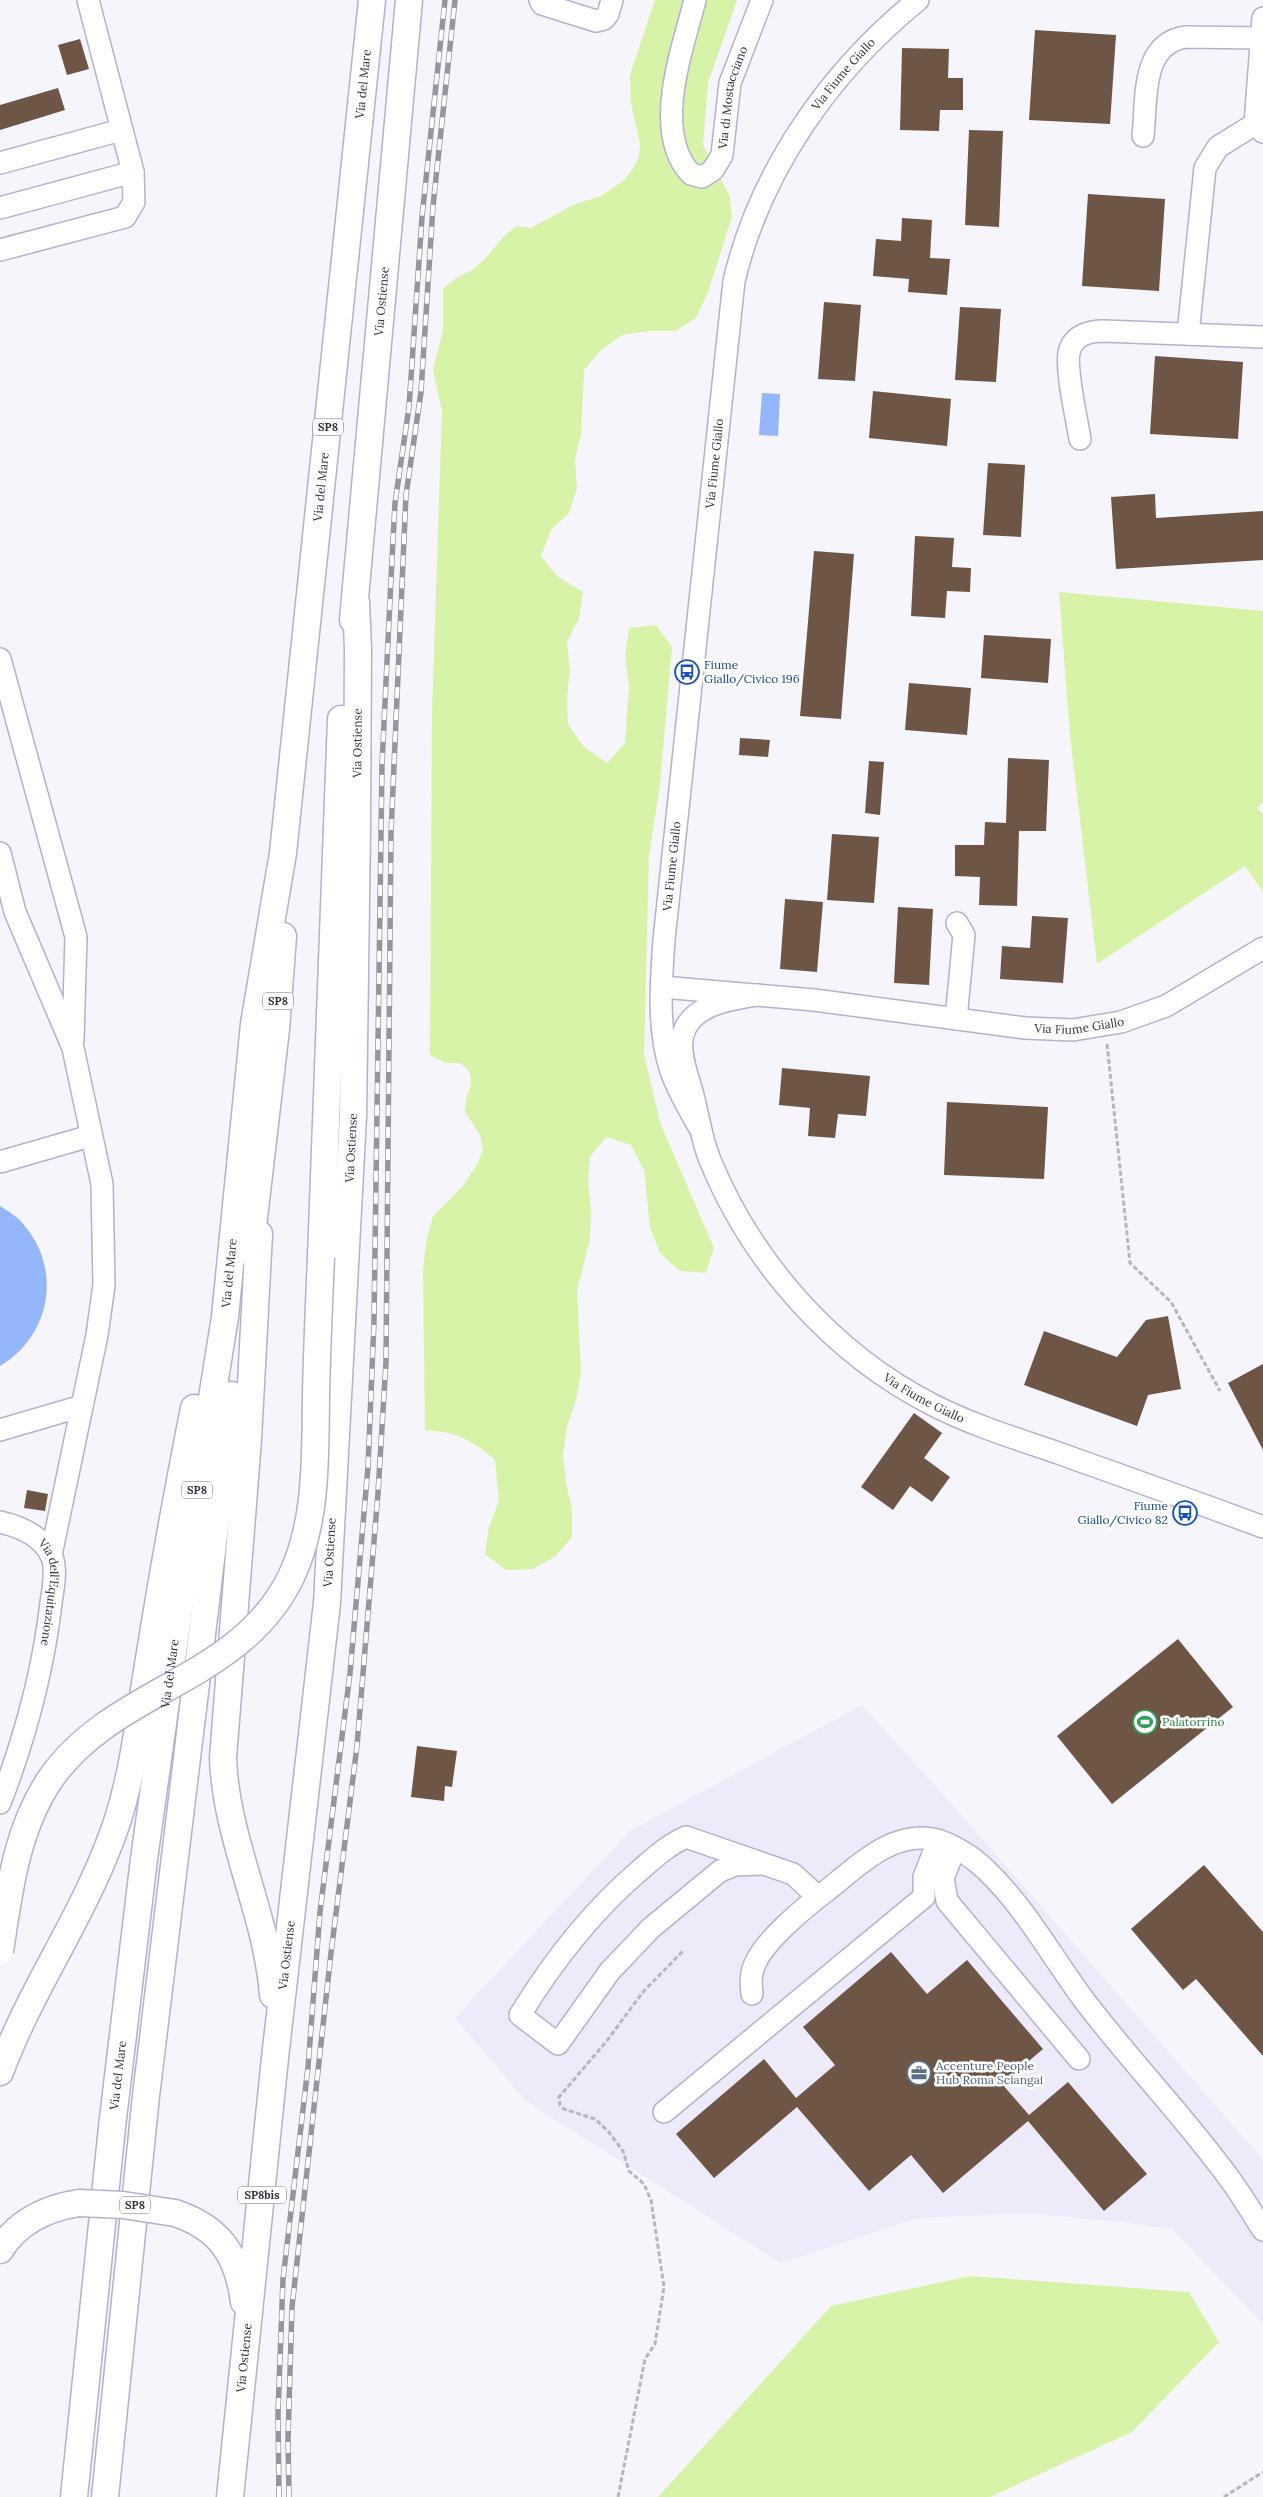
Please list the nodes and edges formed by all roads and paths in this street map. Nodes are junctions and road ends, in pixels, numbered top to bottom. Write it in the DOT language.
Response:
graph roads {
  1 [pos="88,0"];
  2 [pos="372,0"];
  3 [pos="409,0"];
  4 [pos="540,0"];
  5 [pos="612,0"];
  6 [pos="695,0"];
  7 [pos="762,0"];
  8 [pos="918,0"];
  9 [pos="579,8"];
  10 [pos="1262,28"];
  11 [pos="1259,128"];
  12 [pos="121,130"];
  13 [pos="1143,136"];
  14 [pos="0,163"];
  15 [pos="133,172"];
  16 [pos="0,208"];
  17 [pos="0,250"];
  18 [pos="1188,334"];
  19 [pos="1263,338"];
  20 [pos="1080,439"];
  21 [pos="356,602"];
  22 [pos="0,659"];
  23 [pos="0,852"];
  24 [pos="283,853"];
  25 [pos="8,913"];
  26 [pos="958,922"];
  27 [pos="1263,948"];
  28 [pos="662,986"];
  29 [pos="758,995"];
  30 [pos="956,1019"];
  31 [pos="1105,1026"];
  32 [pos="73,1048"];
  33 [pos="699,1127"];
  34 [pos="90,1136"];
  35 [pos="263,1149"];
  36 [pos="0,1162"];
  37 [pos="238,1186"];
  38 [pos="1220,1390"];
  39 [pos="82,1406"];
  40 [pos="0,1430"];
  41 [pos="0,1522"];
  42 [pos="1263,1527"];
  43 [pos="51,1555"];
  44 [pos="0,1802"];
  45 [pos="947,1845"];
  46 [pos="761,1864"];
  47 [pos="818,1897"];
  48 [pos="684,1950"];
  49 [pos="0,1951"];
  50 [pos="752,1994"];
  51 [pos="276,2058"];
  52 [pos="1079,2059"];
  53 [pos="0,2072"];
  54 [pos="664,2112"];
  55 [pos="1263,2230"];
  56 [pos="0,2250"];
  57 [pos="248,2332"];
  58 [pos="1263,2472"];
  59 [pos="74,2497"];
  60 [pos="105,2497"];
  61 [pos="230,2497"];
  62 [pos="618,2497"];
  63 [pos="1224,2497"];
  1 -- 12 [label="street"];
  2 -- 24 [label="main road, Via del Mare / SP8"];
  3 -- 21 [label="main road, Via Ostiense / SP8bis"];
  4 -- 9 [label="street"];
  5 -- 9 [label="street"];
  6 -- 7 [label="street, Via di Mostacciano"];
  8 -- 28 [label="street, Via Fiume Giallo"];
  10 -- 11 [label="street"];
  10 -- 13 [label="street"];
  11 -- 18 [label="street"];
  12 -- 14 [label="street"];
  12 -- 15 [label="street"];
  15 -- 16 [label="street"];
  15 -- 17 [label="street"];
  18 -- 19 [label="street"];
  18 -- 20 [label="street"];
  21 -- 49 [label="main road, Via Ostiense / SP8bis, bridge"];
  21 -- 51 [label="main road, Via Ostiense / SP8bis"];
  22 -- 32 [label="street"];
  23 -- 25 [label="street"];
  24 -- 35 [label="main road, Via del Mare / SP8"];
  24 -- 37 [label="main road, Via del Mare / SP8"];
  25 -- 32 [label="street"];
  26 -- 30 [label="street"];
  27 -- 31 [label="street, Via Fiume Giallo"];
  28 -- 29 [label="street, Via Fiume Giallo"];
  28 -- 33 [label="street, Via Fiume Giallo"];
  29 -- 30 [label="street, Via Fiume Giallo"];
  29 -- 33 [label="street, Via Fiume Giallo"];
  30 -- 31 [label="street, Via Fiume Giallo"];
  31 -- 38 [label="path"];
  32 -- 34 [label="street"];
  33 -- 42 [label="street, Via Fiume Giallo"];
  34 -- 36 [label="street"];
  34 -- 39 [label="street"];
  35 -- 51 [label="main road"];
  35 -- 60 [label="main road, Via del Mare / SP8"];
  37 -- 53 [label="main road"];
  37 -- 59 [label="main road, Via del Mare / SP8"];
  39 -- 40 [label="street"];
  39 -- 43 [label="street"];
  41 -- 43 [label="street, Via dell'Equitazione"];
  43 -- 44 [label="street, Via dell'Equitazione"];
  45 -- 47 [label="street"];
  45 -- 52 [label="street"];
  45 -- 54 [label="street"];
  45 -- 55 [label="street"];
  46 -- 46 [label="street"];
  46 -- 47 [label="street"];
  47 -- 50 [label="street"];
  48 -- 62 [label="path"];
  51 -- 57 [label="main road, Via Ostiense / SP8bis"];
  56 -- 57 [label="main road, bridge"];
  57 -- 61 [label="main road, Via Ostiense / SP8bis"];
  58 -- 63 [label="path"];
}
